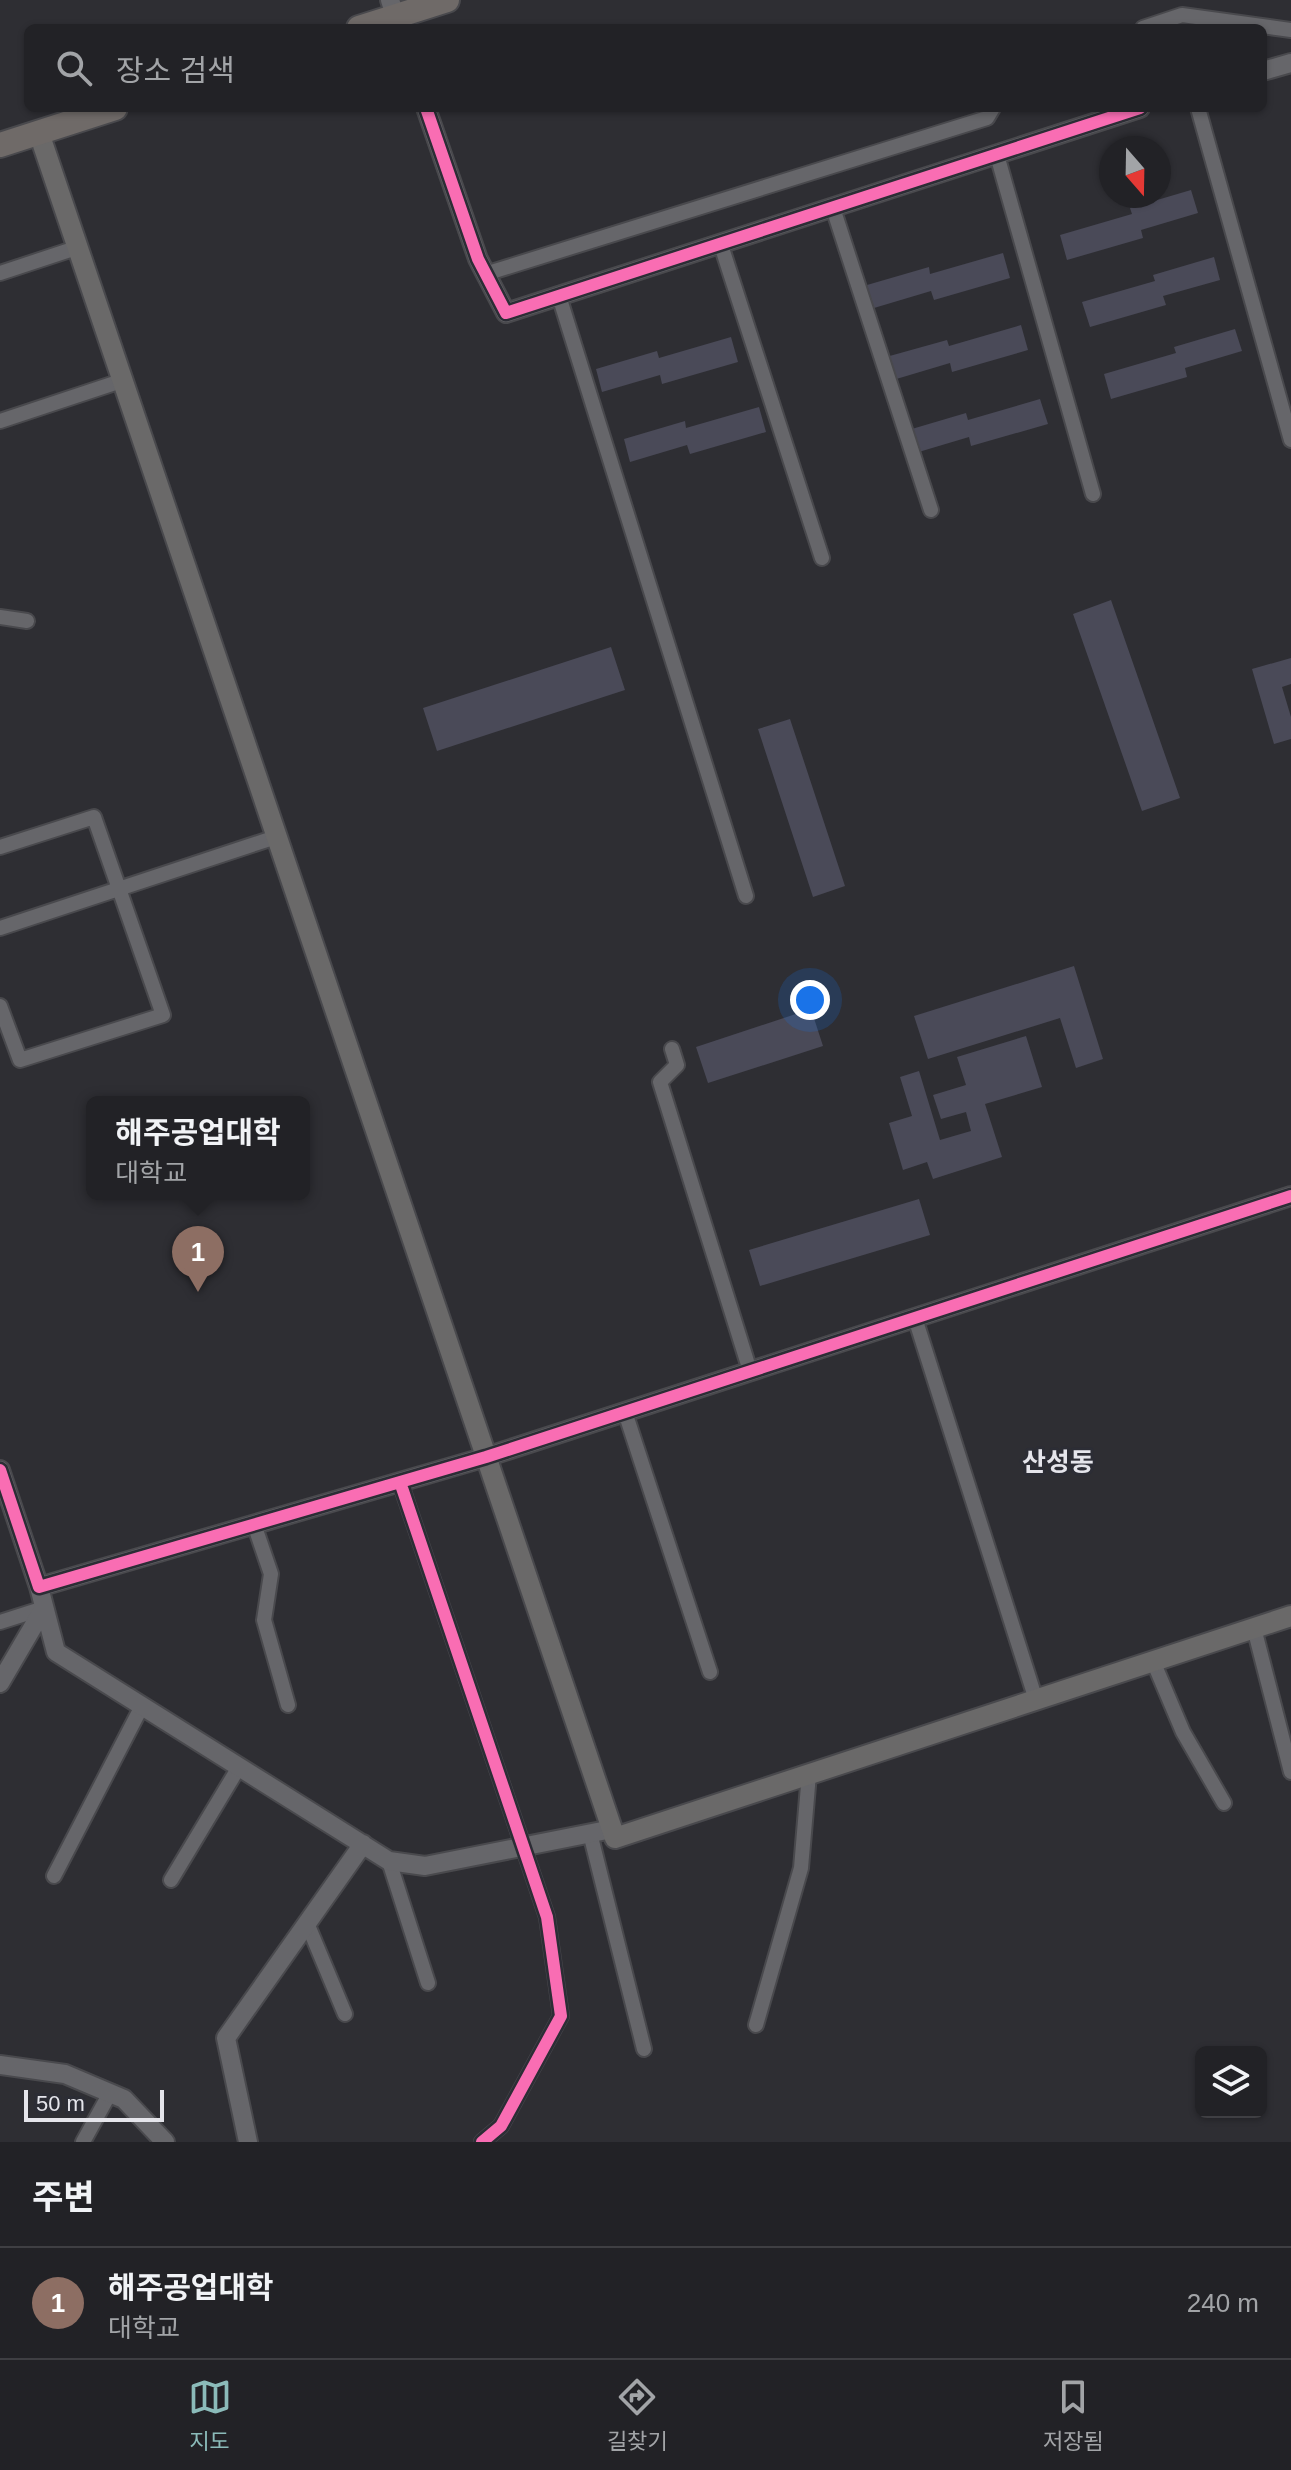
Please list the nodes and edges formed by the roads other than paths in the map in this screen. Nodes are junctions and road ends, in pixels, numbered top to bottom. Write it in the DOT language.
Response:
graph roads {
  1 [pos="447,0"];
  2 [pos="395,15"];
  3 [pos="370,24"];
  4 [pos="1155,24"];
  5 [pos="1247,24"];
  6 [pos="1267,27"];
  7 [pos="1291,30"];
  8 [pos="1291,63"];
  9 [pos="1267,70"];
  10 [pos="103,112"];
  11 [pos="427,112"];
  12 [pos="991,112"];
  13 [pos="1128,112"];
  14 [pos="1199,112"];
  15 [pos="39,133"];
  16 [pos="0,145"];
  17 [pos="997,155"];
  18 [pos="833,208"];
  19 [pos="721,245"];
  20 [pos="76,248"];
  21 [pos="0,273"];
  22 [pos="485,274"];
  23 [pos="559,296"];
  24 [pos="121,381"];
  25 [pos="0,421"];
  26 [pos="1291,440"];
  27 [pos="1093,494"];
  28 [pos="931,510"];
  29 [pos="822,558"];
  30 [pos="0,617"];
  31 [pos="27,621"];
  32 [pos="276,837"];
  33 [pos="0,847"];
  34 [pos="119,889"];
  35 [pos="746,896"];
  36 [pos="0,928"];
  37 [pos="0,1006"];
  38 [pos="672,1049"];
  39 [pos="1291,1196"];
  40 [pos="915,1318"];
  41 [pos="750,1371"];
  42 [pos="625,1412"];
  43 [pos="486,1457"];
  44 [pos="0,1470"];
  45 [pos="400,1482"];
  46 [pos="254,1524"];
  47 [pos="39,1587"];
  48 [pos="44,1608"];
  49 [pos="1291,1616"];
  50 [pos="0,1622"];
  51 [pos="1254,1628"];
  52 [pos="1153,1661"];
  53 [pos="710,1672"];
  54 [pos="0,1683"];
  55 [pos="1036,1700"];
  56 [pos="288,1705"];
  57 [pos="142,1706"];
  58 [pos="239,1767"];
  59 [pos="1291,1772"];
  60 [pos="809,1774"];
  61 [pos="1224,1803"];
  62 [pos="612,1829"];
  63 [pos="590,1833"];
  64 [pos="363,1844"];
  65 [pos="524,1847"];
  66 [pos="389,1861"];
  67 [pos="54,1876"];
  68 [pos="171,1880"];
  69 [pos="307,1923"];
  70 [pos="428,1983"];
  71 [pos="345,2014"];
  72 [pos="756,2025"];
  73 [pos="644,2049"];
  74 [pos="0,2065"];
  75 [pos="110,2093"];
  76 [pos="83,2142"];
  77 [pos="165,2142"];
  78 [pos="248,2142"];
  79 [pos="482,2142"];
  1 -- 2 [label="main road"];
  2 -- 3 [label="main road"];
  4 -- 5 [label="street"];
  6 -- 7 [label="street"];
  8 -- 9 [label="street"];
  10 -- 15 [label="main road"];
  11 -- 22 [label="street"];
  12 -- 22 [label="street"];
  13 -- 17 [label="street"];
  14 -- 26 [label="street"];
  15 -- 16 [label="main road"];
  15 -- 20 [label="main road"];
  17 -- 18 [label="street"];
  17 -- 27 [label="street"];
  18 -- 19 [label="street"];
  18 -- 28 [label="street"];
  19 -- 23 [label="street"];
  19 -- 29 [label="street"];
  20 -- 21 [label="street"];
  20 -- 24 [label="main road"];
  22 -- 23 [label="street"];
  23 -- 35 [label="street"];
  24 -- 25 [label="street"];
  24 -- 32 [label="main road"];
  30 -- 31 [label="street"];
  32 -- 34 [label="street"];
  32 -- 43 [label="main road"];
  33 -- 34 [label="street"];
  34 -- 36 [label="street"];
  34 -- 37 [label="street"];
  38 -- 41 [label="street"];
  39 -- 40 [label="street"];
  40 -- 41 [label="street"];
  40 -- 55 [label="street"];
  41 -- 42 [label="street"];
  42 -- 43 [label="street"];
  42 -- 53 [label="street"];
  43 -- 45 [label="street"];
  43 -- 62 [label="main road"];
  44 -- 47 [label="street"];
  45 -- 46 [label="street"];
  45 -- 65 [label="street"];
  46 -- 47 [label="street"];
  46 -- 56 [label="street"];
  47 -- 48 [label="street"];
  48 -- 50 [label="street"];
  48 -- 54 [label="street"];
  48 -- 57 [label="street"];
  49 -- 51 [label="main road"];
  51 -- 52 [label="main road"];
  51 -- 59 [label="street"];
  52 -- 55 [label="main road"];
  52 -- 61 [label="street"];
  55 -- 60 [label="main road"];
  57 -- 58 [label="street"];
  57 -- 67 [label="street"];
  58 -- 64 [label="street"];
  58 -- 68 [label="street"];
  60 -- 62 [label="main road"];
  60 -- 72 [label="street"];
  62 -- 63 [label="street"];
  63 -- 65 [label="street"];
  63 -- 73 [label="street"];
  64 -- 66 [label="street"];
  64 -- 69 [label="street"];
  65 -- 66 [label="street"];
  65 -- 79 [label="street"];
  66 -- 70 [label="street"];
  69 -- 71 [label="street"];
  69 -- 78 [label="street"];
  74 -- 75 [label="street"];
  75 -- 76 [label="street"];
  75 -- 77 [label="street"];
}
